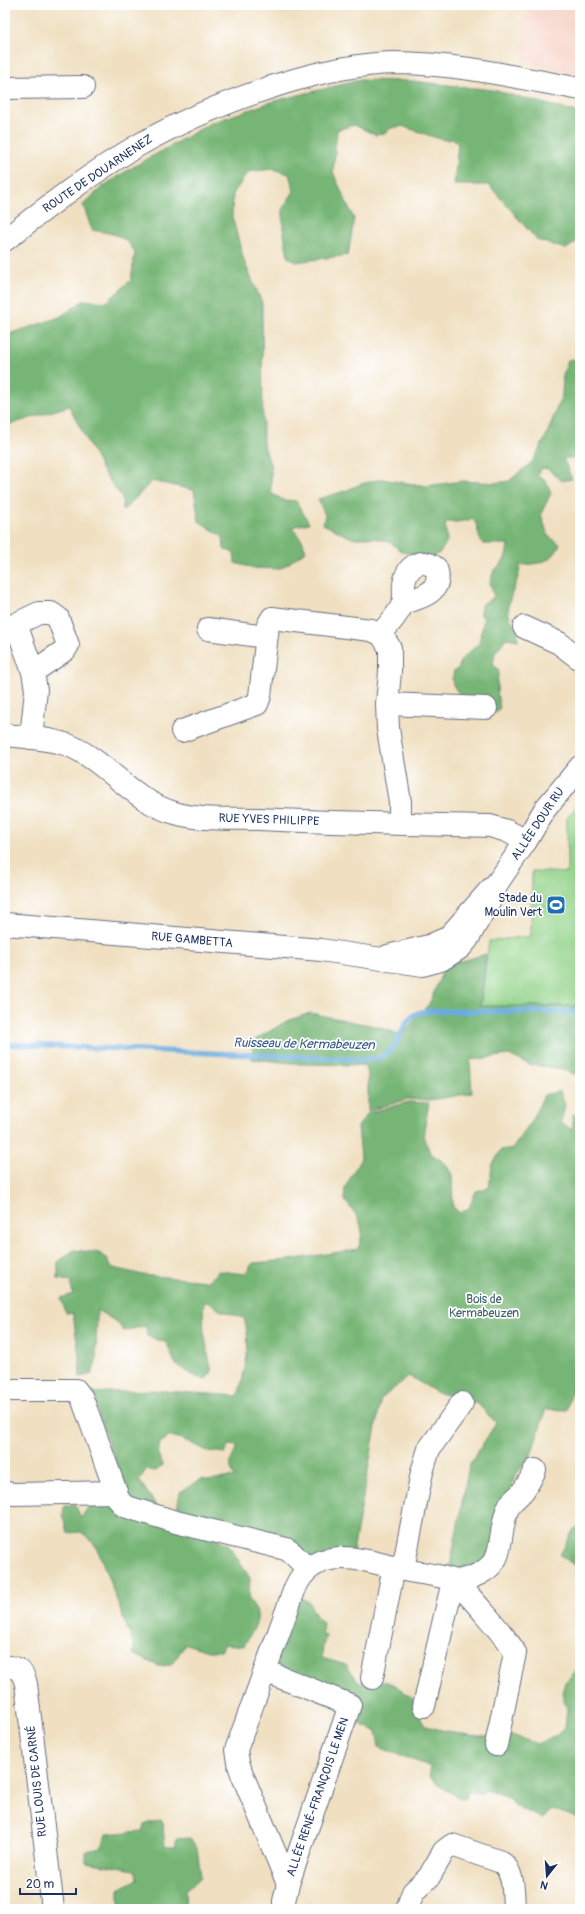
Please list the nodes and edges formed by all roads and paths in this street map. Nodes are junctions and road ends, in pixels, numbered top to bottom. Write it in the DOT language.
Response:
graph roads {
  1 [pos="476,71"];
  2 [pos="83,87"];
  3 [pos="5,88"];
  4 [pos="580,89"];
  5 [pos="580,102"];
  6 [pos="5,240"];
  7 [pos="403,603"];
  8 [pos="10,619"];
  9 [pos="524,627"];
  10 [pos="208,629"];
  11 [pos="381,634"];
  12 [pos="266,637"];
  13 [pos="580,659"];
  14 [pos="33,672"];
  15 [pos="387,704"];
  16 [pos="486,708"];
  17 [pos="182,731"];
  18 [pos="5,735"];
  19 [pos="31,738"];
  20 [pos="580,767"];
  21 [pos="400,824"];
  22 [pos="526,841"];
  23 [pos="5,924"];
  24 [pos="431,955"];
  25 [pos="5,1390"];
  26 [pos="462,1402"];
  27 [pos="535,1470"];
  28 [pos="116,1492"];
  29 [pos="5,1493"];
  30 [pos="304,1566"];
  31 [pos="398,1568"];
  32 [pos="453,1581"];
  33 [pos="5,1667"];
  34 [pos="265,1671"];
  35 [pos="372,1678"];
  36 [pos="424,1706"];
  37 [pos="496,1745"];
  38 [pos="288,1884"];
  39 [pos="53,1909"];
  40 [pos="284,1909"];
  41 [pos="407,1909"];
  42 [pos="514,1909"];
  1 -- 4 [label="street, ROUTE DE DOUARNENEZ"];
  1 -- 5 [label="street, ROUTE DE DOUARNENEZ"];
  1 -- 6 [label="street, ROUTE DE DOUARNENEZ"];
  2 -- 3 [label="street"];
  7 -- 11 [label="street"];
  8 -- 14 [label="street"];
  8 -- 14 [label="street"];
  9 -- 13 [label="street"];
  10 -- 12 [label="street"];
  11 -- 12 [label="street"];
  11 -- 15 [label="street"];
  12 -- 17 [label="street"];
  14 -- 19 [label="street"];
  15 -- 16 [label="street"];
  15 -- 21 [label="street"];
  18 -- 19 [label="street, RUE YVES PHILIPPE"];
  19 -- 21 [label="street, RUE YVES PHILIPPE"];
  20 -- 22 [label="street, ALLÉE DOUR RU"];
  21 -- 22 [label="street, RUE YVES PHILIPPE"];
  22 -- 24 [label="street, ALLÉE DOUR RU"];
  23 -- 24 [label="street, RUE GAMBETTA"];
  25 -- 28 [label="street"];
  26 -- 31 [label="street"];
  27 -- 32 [label="street"];
  28 -- 29 [label="street"];
  28 -- 30 [label="street"];
  30 -- 31 [label="street"];
  30 -- 34 [label="street, ALLÉE RENÉ-FRANÇOIS LE MEN"];
  31 -- 32 [label="street"];
  31 -- 35 [label="street"];
  32 -- 36 [label="street"];
  32 -- 37 [label="street"];
  33 -- 39 [label="street, RUE LOUIS DE CARNÉ"];
  34 -- 38 [label="street, ALLÉE RENÉ-FRANÇOIS LE MEN"];
  34 -- 38 [label="street, ALLÉE RENÉ-FRANÇOIS LE MEN"];
  38 -- 40 [label="street, ALLÉE RENÉ-FRANÇOIS LE MEN"];
  41 -- 42 [label="street"];
}
